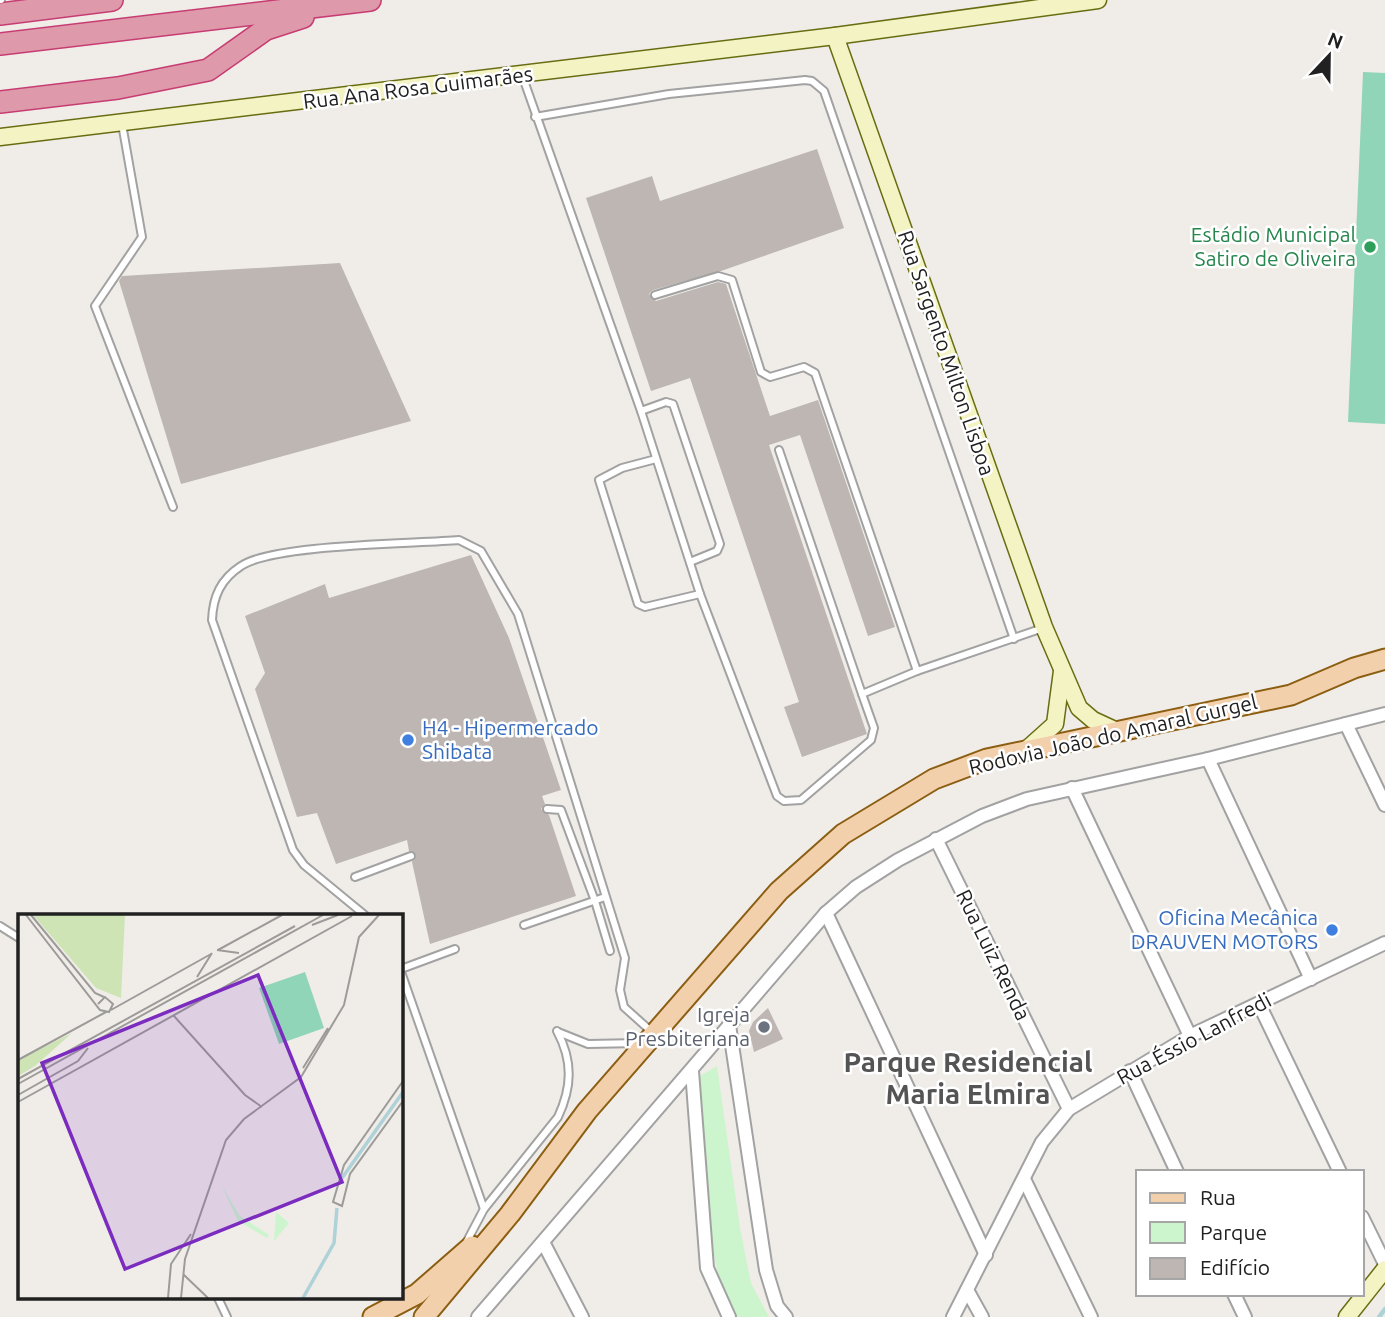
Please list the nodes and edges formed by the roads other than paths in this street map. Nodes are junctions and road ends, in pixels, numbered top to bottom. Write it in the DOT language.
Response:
graph roads {
  1 [pos="112,0"];
  2 [pos="370,0"];
  3 [pos="1098,0"];
  4 [pos="348,3"];
  5 [pos="0,14"];
  6 [pos="835,36"];
  7 [pos="0,44"];
  8 [pos="522,75"];
  9 [pos="0,102"];
  10 [pos="535,117"];
  11 [pos="122,124"];
  12 [pos="0,137"];
  13 [pos="655,295"];
  14 [pos="641,411"];
  15 [pos="779,450"];
  16 [pos="656,458"];
  17 [pos="173,507"];
  18 [pos="690,562"];
  19 [pos="700,594"];
  20 [pos="1044,627"];
  21 [pos="1014,639"];
  22 [pos="1385,643"];
  23 [pos="1385,659"];
  24 [pos="1354,668"];
  25 [pos="1062,669"];
  26 [pos="917,671"];
  27 [pos="862,694"];
  28 [pos="1385,714"];
  29 [pos="1346,724"];
  30 [pos="1119,732"];
  31 [pos="1023,753"];
  32 [pos="1208,759"];
  33 [pos="1072,788"];
  34 [pos="1385,805"];
  35 [pos="547,809"];
  36 [pos="936,839"];
  37 [pos="411,856"];
  38 [pos="355,877"];
  39 [pos="605,897"];
  40 [pos="595,901"];
  41 [pos="825,913"];
  42 [pos="364,914"];
  43 [pos="524,925"];
  44 [pos="0,926"];
  45 [pos="18,937"];
  46 [pos="1384,947"];
  47 [pos="455,949"];
  48 [pos="610,951"];
  49 [pos="402,971"];
  50 [pos="402,974"];
  51 [pos="1311,979"];
  52 [pos="1259,1004"];
  53 [pos="729,1025"];
  54 [pos="1190,1036"];
  55 [pos="651,1038"];
  56 [pos="692,1071"];
  57 [pos="1130,1071"];
  58 [pos="1069,1109"];
  59 [pos="1176,1170"];
  60 [pos="1339,1170"];
  61 [pos="1024,1179"];
  62 [pos="484,1209"];
  63 [pos="510,1214"];
  64 [pos="1364,1221"];
  65 [pos="543,1242"];
  66 [pos="986,1255"];
  67 [pos="458,1258"];
  68 [pos="1385,1267"];
  69 [pos="967,1290"];
  70 [pos="1364,1295"];
  71 [pos="1235,1296"];
  72 [pos="1363,1296"];
  73 [pos="220,1301"];
  74 [pos="225,1317"];
  75 [pos="373,1317"];
  76 [pos="424,1317"];
  77 [pos="478,1317"];
  78 [pos="582,1317"];
  79 [pos="729,1317"];
  80 [pos="786,1317"];
  81 [pos="953,1317"];
  82 [pos="982,1317"];
  83 [pos="1091,1317"];
  84 [pos="1245,1317"];
  85 [pos="1347,1317"];
  1 -- 5 [label="highway"];
  2 -- 4 [label="highway"];
  3 -- 6 [label="street, Rua Ana Rosa Guimarães"];
  4 -- 7 [label="highway"];
  4 -- 9 [label="highway"];
  6 -- 8 [label="street, Rua Ana Rosa Guimarães"];
  6 -- 20 [label="street, Rua Sargento Milton Lisboa"];
  8 -- 10 [label="lane"];
  8 -- 11 [label="street, Rua Ana Rosa Guimarães"];
  10 -- 14 [label="lane"];
  10 -- 21 [label="lane"];
  11 -- 12 [label="street, Rua Ana Rosa Guimarães"];
  11 -- 17 [label="lane"];
  13 -- 26 [label="lane"];
  14 -- 16 [label="lane"];
  14 -- 18 [label="lane"];
  15 -- 27 [label="lane"];
  16 -- 18 [label="lane"];
  16 -- 19 [label="lane"];
  18 -- 19 [label="lane"];
  19 -- 27 [label="lane"];
  20 -- 21 [label="lane"];
  20 -- 25 [label="street, Rua Sargento Milton Lisboa"];
  21 -- 26 [label="lane"];
  22 -- 24 [label="main road, Rodovia João do Amaral Gurgel"];
  23 -- 24 [label="main road, Rodovia João do Amaral Gurgel"];
  24 -- 30 [label="main road, Rodovia João do Amaral Gurgel"];
  25 -- 30 [label="street, Rua Sargento Milton Lisboa"];
  25 -- 31 [label="street"];
  26 -- 27 [label="lane"];
  28 -- 29 [label="street"];
  29 -- 32 [label="street"];
  29 -- 34 [label="street"];
  30 -- 31 [label="main road, Rodovia João do Amaral Gurgel"];
  31 -- 55 [label="main road, Rodovia João do Amaral Gurgel"];
  32 -- 33 [label="street"];
  32 -- 51 [label="street"];
  33 -- 36 [label="street"];
  33 -- 54 [label="street"];
  35 -- 40 [label="lane"];
  36 -- 41 [label="street"];
  36 -- 58 [label="street, Rua Luiz Renda"];
  37 -- 38 [label="lane"];
  39 -- 40 [label="lane"];
  39 -- 42 [label="lane"];
  39 -- 55 [label="lane"];
  40 -- 43 [label="lane"];
  40 -- 48 [label="lane"];
  41 -- 53 [label="street"];
  41 -- 66 [label="street"];
  44 -- 45 [label="lane"];
  46 -- 51 [label="street, Rua Éssio Lanfredi"];
  47 -- 49 [label="lane"];
  50 -- 62 [label="lane"];
  51 -- 52 [label="street, Rua Éssio Lanfredi"];
  52 -- 54 [label="street, Rua Éssio Lanfredi"];
  52 -- 60 [label="street"];
  53 -- 56 [label="street"];
  53 -- 80 [label="street"];
  54 -- 57 [label="street, Rua Éssio Lanfredi"];
  55 -- 62 [label="lane"];
  55 -- 63 [label="main road, Rodovia João do Amaral Gurgel"];
  56 -- 65 [label="street"];
  56 -- 79 [label="street"];
  57 -- 58 [label="street, Rua Éssio Lanfredi"];
  57 -- 59 [label="street"];
  58 -- 61 [label="street, Rua Éssio Lanfredi"];
  61 -- 66 [label="street, Rua Éssio Lanfredi"];
  61 -- 83 [label="street"];
  62 -- 67 [label="lane"];
  63 -- 67 [label="main road, Rodovia João do Amaral Gurgel"];
  63 -- 76 [label="main road, Rodovia João do Amaral Gurgel"];
  64 -- 68 [label="street"];
  65 -- 77 [label="street"];
  65 -- 78 [label="street"];
  66 -- 69 [label="street, Rua Éssio Lanfredi"];
  67 -- 75 [label="main road, Rodovia João do Amaral Gurgel"];
  68 -- 70 [label="street"];
  69 -- 81 [label="street, Rua Éssio Lanfredi"];
  69 -- 82 [label="street"];
  71 -- 84 [label="street"];
  72 -- 85 [label="street"];
  73 -- 74 [label="lane"];
}
